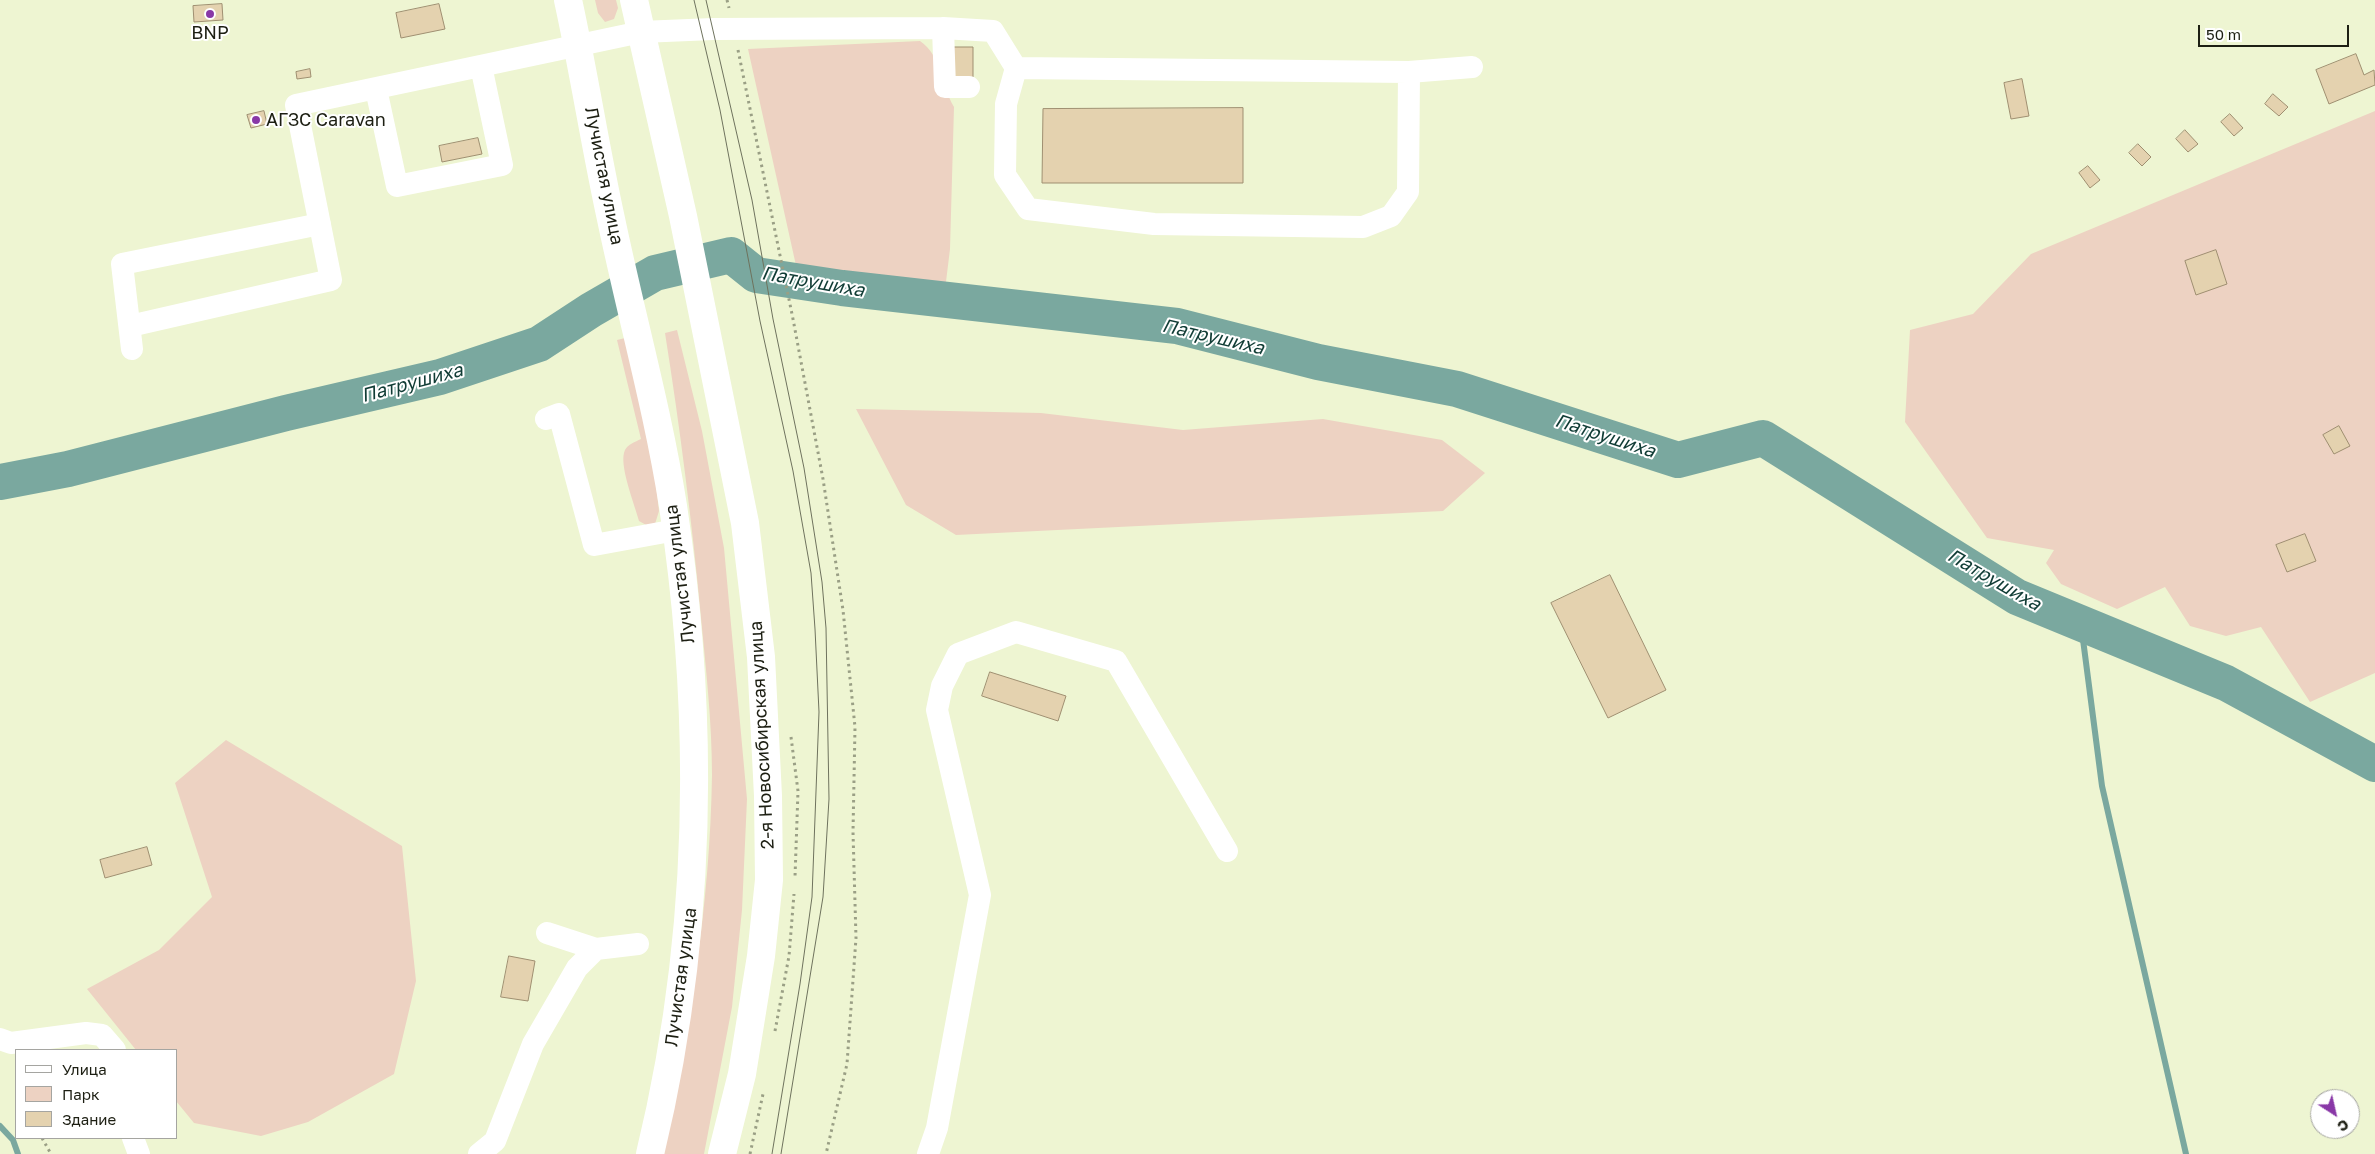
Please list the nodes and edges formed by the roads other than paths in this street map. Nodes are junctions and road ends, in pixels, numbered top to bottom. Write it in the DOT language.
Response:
graph roads {
  1 [pos="568,0"];
  2 [pos="634,0"];
  3 [pos="943,28"];
  4 [pos="641,32"];
  5 [pos="578,46"];
  6 [pos="481,66"];
  7 [pos="1472,67"];
  8 [pos="1016,68"];
  9 [pos="1410,72"];
  10 [pos="969,87"];
  11 [pos="376,89"];
  12 [pos="320,224"];
  13 [pos="130,326"];
  14 [pos="132,349"];
  15 [pos="546,419"];
  16 [pos="676,530"];
  17 [pos="1227,851"];
  18 [pos="547,933"];
  19 [pos="638,944"];
  20 [pos="596,949"];
  21 [pos="0,1038"];
  22 [pos="114,1049"];
  23 [pos="133,1139"];
  24 [pos="139,1154"];
  25 [pos="480,1154"];
  26 [pos="650,1154"];
  27 [pos="722,1154"];
  28 [pos="928,1154"];
  1 -- 5 [label="main road, Лучистая улица"];
  2 -- 4 [label="main road"];
  3 -- 4 [label="lane"];
  3 -- 8 [label="lane"];
  3 -- 10 [label="lane"];
  4 -- 5 [label="lane"];
  4 -- 27 [label="main road, 2-я Новосибирская улица"];
  5 -- 6 [label="lane"];
  5 -- 16 [label="main road, Лучистая улица"];
  6 -- 11 [label="lane"];
  6 -- 11 [label="lane"];
  7 -- 9 [label="lane"];
  8 -- 9 [label="lane"];
  8 -- 9 [label="lane"];
  11 -- 12 [label="lane"];
  12 -- 13 [label="lane"];
  12 -- 13 [label="lane"];
  13 -- 14 [label="lane"];
  15 -- 16 [label="lane"];
  16 -- 26 [label="main road, Лучистая улица"];
  17 -- 28 [label="lane"];
  18 -- 20 [label="lane"];
  19 -- 20 [label="lane"];
  20 -- 25 [label="lane"];
  21 -- 22 [label="lane"];
  23 -- 24 [label="lane"];
}
